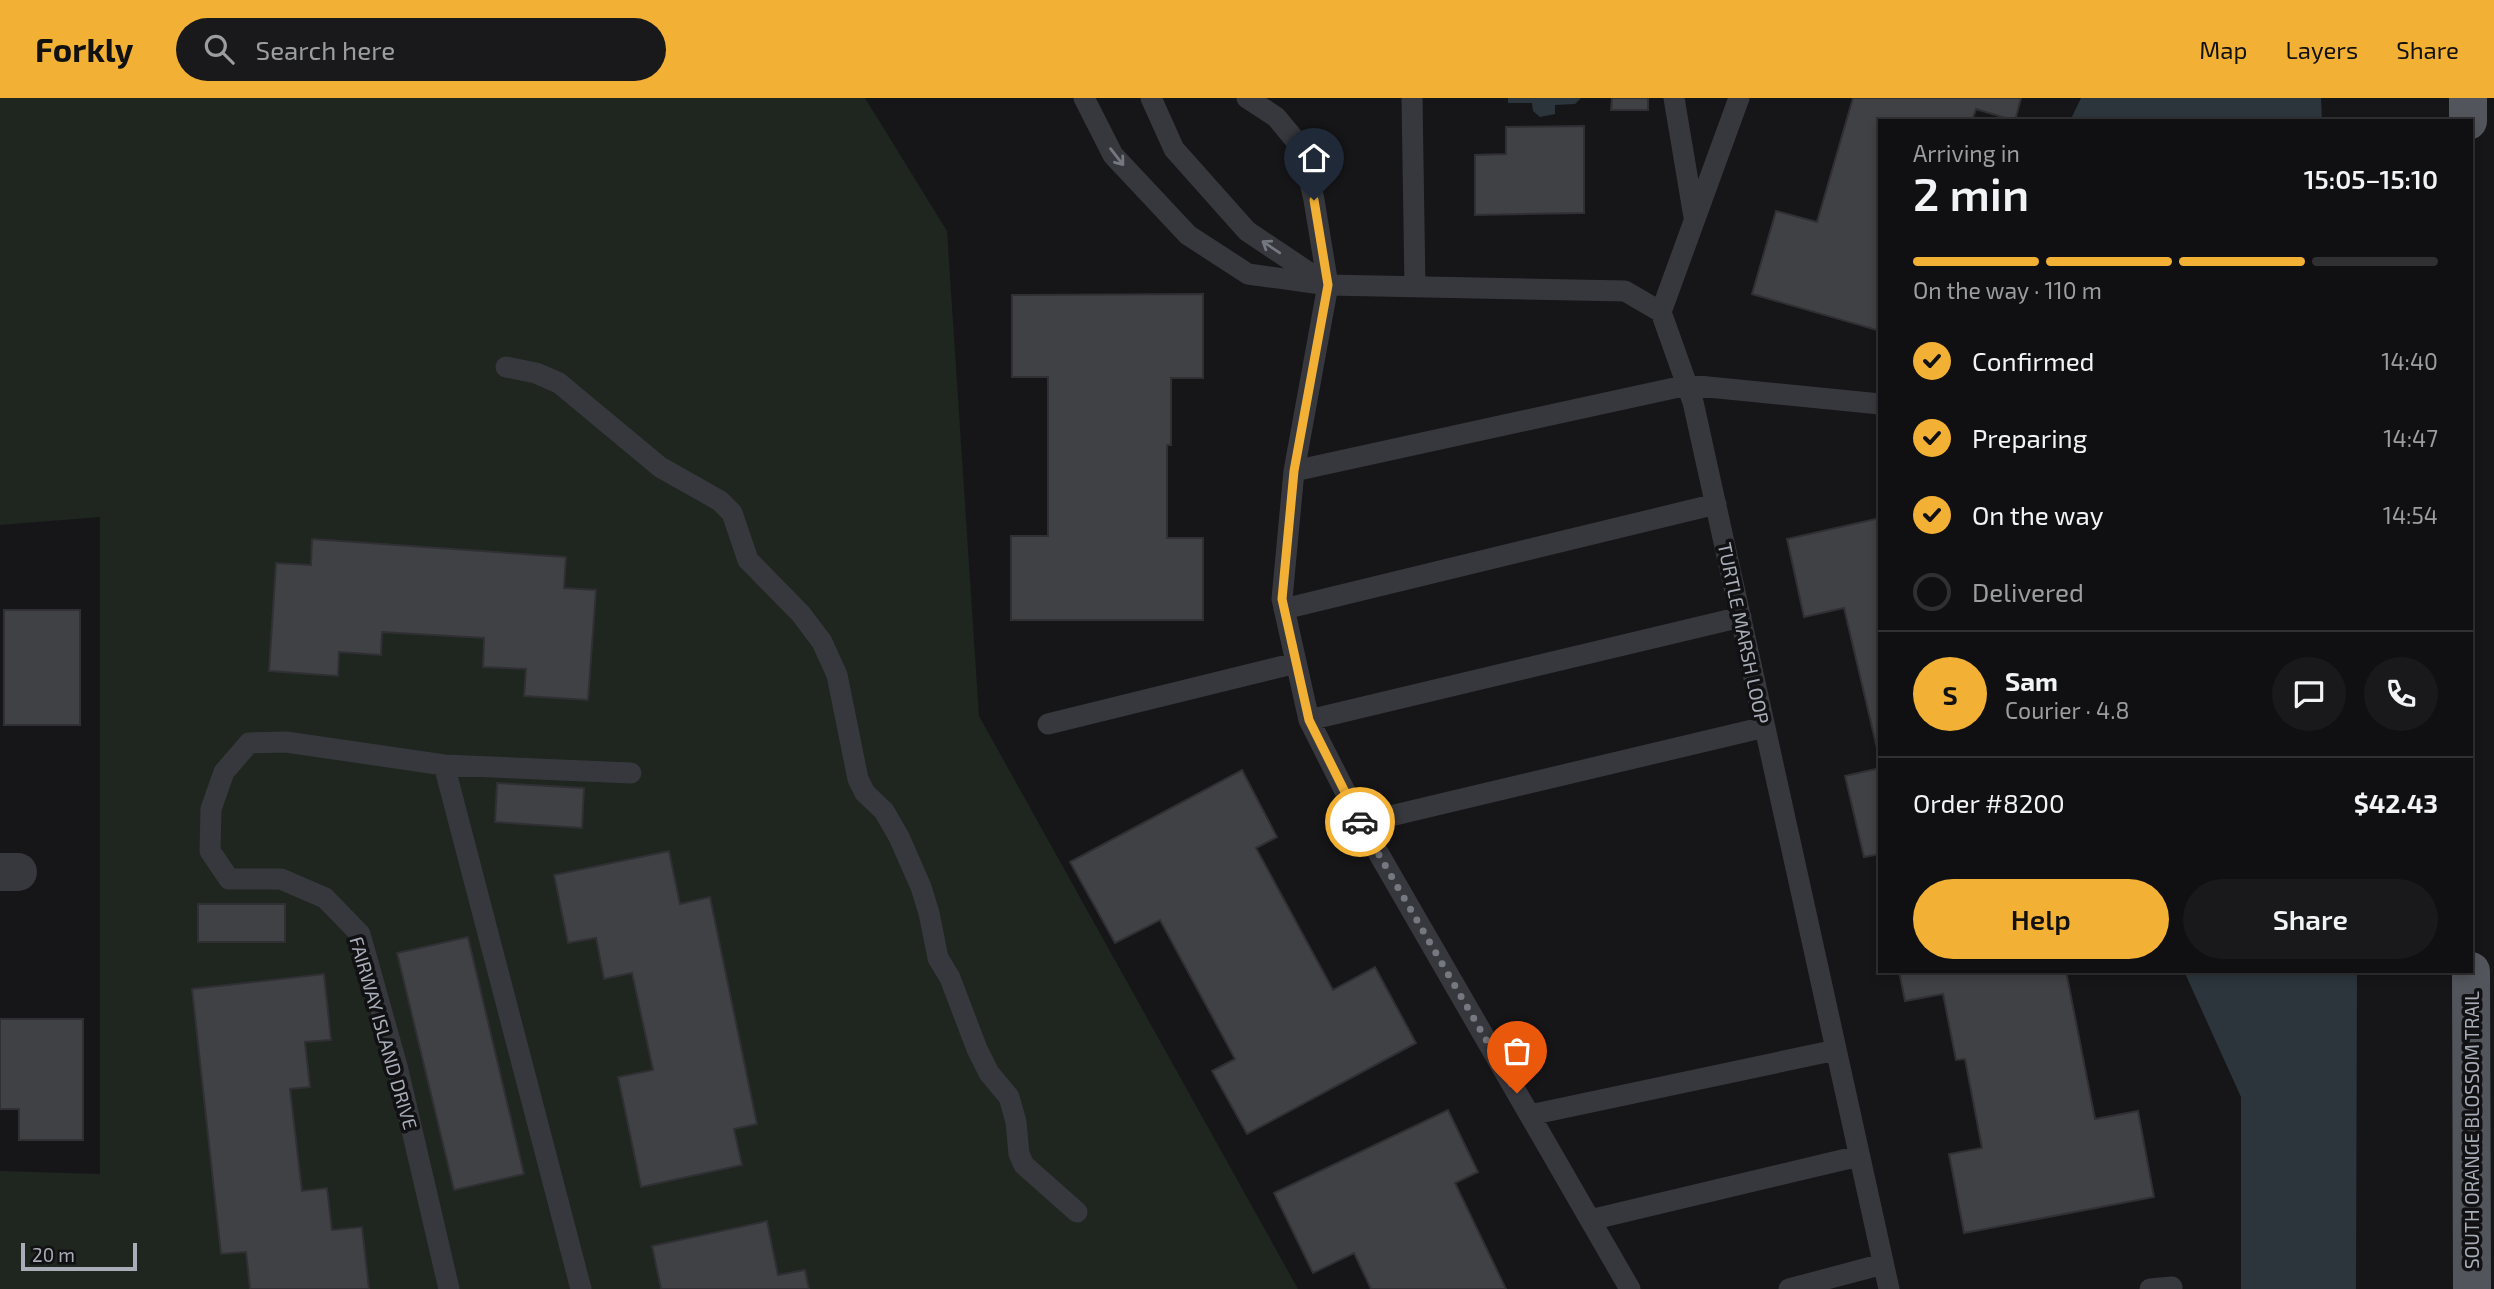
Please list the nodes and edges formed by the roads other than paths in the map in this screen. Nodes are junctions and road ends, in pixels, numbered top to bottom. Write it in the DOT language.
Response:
graph roads {
  1 [pos="1084,98"];
  2 [pos="1151,98"];
  3 [pos="1247,98"];
  4 [pos="1412,98"];
  5 [pos="1674,98"];
  6 [pos="1739,98"];
  7 [pos="2468,98"];
  8 [pos="2468,119"];
  9 [pos="1695,219"];
  10 [pos="1328,285"];
  11 [pos="1415,287"];
  12 [pos="1661,312"];
  13 [pos="506,367"];
  14 [pos="1688,385"];
  15 [pos="1878,404"];
  16 [pos="1294,471"];
  17 [pos="1716,504"];
  18 [pos="1284,609"];
  19 [pos="1741,617"];
  20 [pos="1296,663"];
  21 [pos="1309,720"];
  22 [pos="1048,724"];
  23 [pos="1765,727"];
  24 [pos="444,765"];
  25 [pos="631,773"];
  26 [pos="1361,823"];
  27 [pos="2471,973"];
  28 [pos="1836,1050"];
  29 [pos="1530,1115"];
  30 [pos="1859,1156"];
  31 [pos="1077,1212"];
  32 [pos="1590,1220"];
  33 [pos="1884,1264"];
  34 [pos="2172,1287"];
  35 [pos="449,1289"];
  36 [pos="580,1289"];
  37 [pos="1630,1289"];
  38 [pos="1788,1289"];
  39 [pos="1889,1289"];
  40 [pos="2150,1289"];
  41 [pos="2472,1289"];
  1 -- 10 [label="lane, one-way"];
  10 -- 2 [label="lane, one-way"];
  3 -- 10 [label="lane"];
  4 -- 11 [label="lane"];
  5 -- 9 [label="lane"];
  6 -- 9 [label="lane"];
  7 -- 8 [label="main road"];
  9 -- 12 [label="lane"];
  10 -- 11 [label="lane"];
  10 -- 16 [label="lane"];
  11 -- 12 [label="lane"];
  12 -- 14 [label="lane, TURTLE MARSH LOOP"];
  13 -- 31 [label="lane"];
  14 -- 15 [label="lane"];
  14 -- 16 [label="lane"];
  14 -- 17 [label="lane, TURTLE MARSH LOOP"];
  16 -- 18 [label="lane"];
  17 -- 18 [label="lane"];
  17 -- 19 [label="lane, TURTLE MARSH LOOP"];
  18 -- 20 [label="lane"];
  19 -- 21 [label="lane"];
  19 -- 23 [label="lane, TURTLE MARSH LOOP"];
  20 -- 21 [label="lane"];
  20 -- 22 [label="lane"];
  21 -- 26 [label="lane"];
  23 -- 26 [label="lane"];
  23 -- 28 [label="lane, TURTLE MARSH LOOP"];
  24 -- 25 [label="lane, FAIRWAY ISLAND DRIVE"];
  24 -- 35 [label="lane, FAIRWAY ISLAND DRIVE"];
  24 -- 36 [label="lane"];
  26 -- 29 [label="lane"];
  27 -- 41 [label="main road, SOUTH ORANGE BLOSSOM TRAIL"];
  28 -- 29 [label="lane"];
  28 -- 30 [label="lane, TURTLE MARSH LOOP"];
  29 -- 32 [label="lane"];
  30 -- 32 [label="lane"];
  30 -- 33 [label="lane, TURTLE MARSH LOOP"];
  32 -- 37 [label="lane"];
  33 -- 38 [label="lane"];
  33 -- 39 [label="lane, TURTLE MARSH LOOP"];
  34 -- 40 [label="lane"];
}
